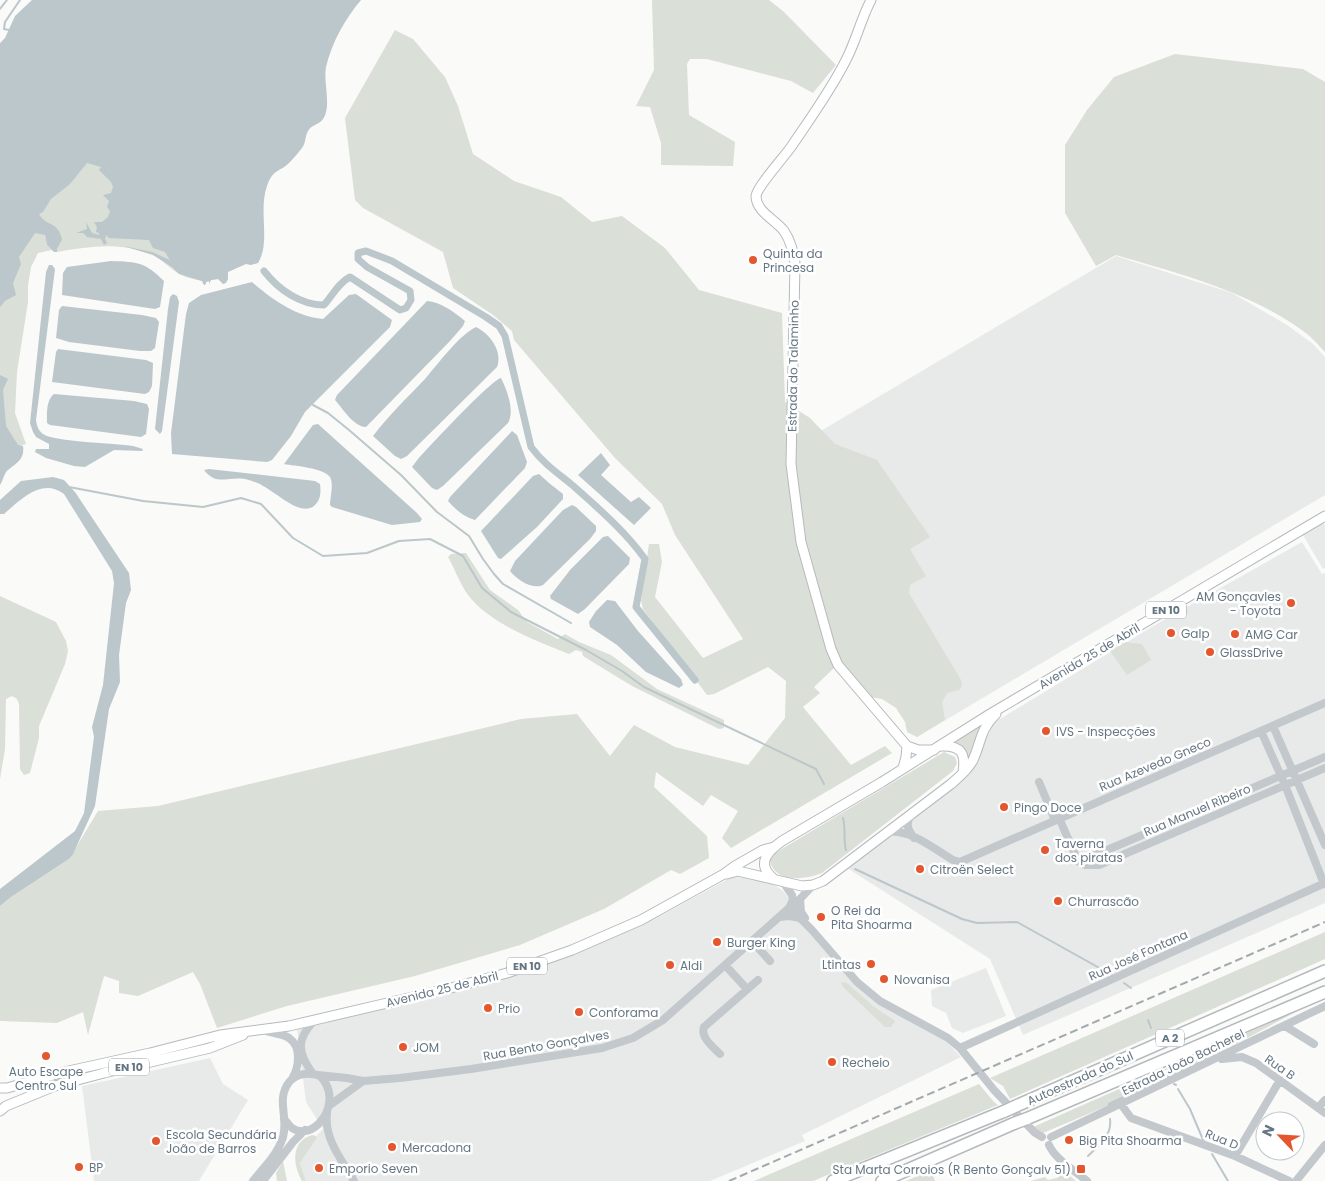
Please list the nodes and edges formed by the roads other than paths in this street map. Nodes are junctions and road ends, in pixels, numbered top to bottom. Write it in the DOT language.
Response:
graph roads {
  1 [pos="871,0"];
  2 [pos="1325,516"];
  3 [pos="1325,703"];
  4 [pos="1008,704"];
  5 [pos="1273,726"];
  6 [pos="1261,731"];
  7 [pos="906,746"];
  8 [pos="937,748"];
  9 [pos="1325,757"];
  10 [pos="903,768"];
  11 [pos="1325,768"];
  12 [pos="1293,772"];
  13 [pos="963,773"];
  14 [pos="1282,776"];
  15 [pos="1297,780"];
  16 [pos="1039,782"];
  17 [pos="1285,785"];
  18 [pos="911,814"];
  19 [pos="1057,819"];
  20 [pos="887,832"];
  21 [pos="914,838"];
  22 [pos="1325,844"];
  23 [pos="774,847"];
  24 [pos="1078,861"];
  25 [pos="724,874"];
  26 [pos="774,879"];
  27 [pos="784,882"];
  28 [pos="1325,883"];
  29 [pos="812,885"];
  30 [pos="793,900"];
  31 [pos="779,917"];
  32 [pos="800,918"];
  33 [pos="812,930"];
  34 [pos="752,941"];
  35 [pos="770,961"];
  36 [pos="725,965"];
  37 [pos="1325,971"];
  38 [pos="758,980"];
  39 [pos="747,989"];
  40 [pos="1325,992"];
  41 [pos="1324,1009"];
  42 [pos="315,1020"];
  43 [pos="1285,1026"];
  44 [pos="260,1029"];
  45 [pos="1314,1044"];
  46 [pos="960,1048"];
  47 [pos="720,1054"];
  48 [pos="1215,1060"];
  49 [pos="316,1074"];
  50 [pos="1280,1080"];
  51 [pos="363,1081"];
  52 [pos="290,1082"];
  53 [pos="0,1088"];
  54 [pos="1325,1100"];
  55 [pos="1122,1104"];
  56 [pos="329,1107"];
  57 [pos="1318,1108"];
  58 [pos="0,1111"];
  59 [pos="1325,1113"];
  60 [pos="284,1119"];
  61 [pos="308,1130"];
  62 [pos="329,1137"];
  63 [pos="1050,1141"];
  64 [pos="1325,1145"];
  65 [pos="1235,1156"];
  66 [pos="1284,1180"];
  67 [pos="253,1181"];
  68 [pos="263,1181"];
  69 [pos="354,1181"];
  70 [pos="833,1181"];
  71 [pos="882,1181"];
  72 [pos="1087,1181"];
  73 [pos="1296,1181"];
  1 -- 7 [label="main road, Estrada do Talaminho"];
  2 -- 4 [label="main road, Avenida 25 de Abril / EN 10"];
  3 -- 5 [label="street, Rua Azevedo Gneco"];
  4 -- 8 [label="main road, Avenida 25 de Abril / EN 10"];
  4 -- 13 [label="main road, Avenida 25 de Abril / EN 10"];
  5 -- 6 [label="street, Rua Azevedo Gneco"];
  5 -- 12 [label="street"];
  6 -- 14 [label="street"];
  6 -- 19 [label="street, Rua Azevedo Gneco"];
  7 -- 8 [label="main road"];
  7 -- 10 [label="main road"];
  8 -- 10 [label="main road, Avenida 25 de Abril / EN 10"];
  8 -- 13 [label="main road"];
  9 -- 12 [label="street"];
  10 -- 23 [label="main road, Avenida 25 de Abril / EN 10"];
  11 -- 15 [label="street, Rua Manuel Ribeiro"];
  12 -- 14 [label="street"];
  12 -- 15 [label="street"];
  13 -- 18 [label="main road, Avenida 25 de Abril / EN 10"];
  14 -- 17 [label="street"];
  14 -- 24 [label="street"];
  15 -- 17 [label="street, Rua Manuel Ribeiro"];
  15 -- 22 [label="street"];
  16 -- 19 [label="street"];
  17 -- 24 [label="street, Rua Manuel Ribeiro"];
  17 -- 28 [label="street"];
  18 -- 20 [label="main road, Avenida 25 de Abril / EN 10"];
  18 -- 21 [label="street"];
  19 -- 21 [label="street, Rua Azevedo Gneco"];
  19 -- 24 [label="street"];
  20 -- 21 [label="street, Rua Azevedo Gneco"];
  20 -- 29 [label="main road, Avenida 25 de Abril / EN 10"];
  23 -- 25 [label="main road, Avenida 25 de Abril / EN 10"];
  23 -- 26 [label="main road"];
  25 -- 26 [label="main road, Avenida 25 de Abril / EN 10"];
  25 -- 42 [label="main road, Avenida 25 de Abril / EN 10"];
  26 -- 27 [label="main road, Avenida 25 de Abril / EN 10"];
  27 -- 29 [label="main road, Avenida 25 de Abril / EN 10"];
  27 -- 30 [label="street"];
  28 -- 46 [label="street, Rua José Fontana"];
  29 -- 33 [label="street"];
  30 -- 31 [label="street, Rua Bento Gonçalves"];
  30 -- 32 [label="street"];
  31 -- 32 [label="street"];
  31 -- 34 [label="street, Rua Bento Gonçalves"];
  32 -- 33 [label="street"];
  33 -- 46 [label="street"];
  34 -- 35 [label="street"];
  34 -- 36 [label="street, Rua Bento Gonçalves"];
  36 -- 39 [label="street"];
  36 -- 51 [label="street, Rua Bento Gonçalves"];
  37 -- 70 [label="highway, Autoestrada do Sul / A 2, bridge"];
  38 -- 39 [label="street"];
  39 -- 47 [label="street"];
  40 -- 71 [label="highway, Autoestrada do Sul / A 2"];
  41 -- 43 [label="street, Estrada João Bacherel"];
  42 -- 44 [label="main road, Avenida 25 de Abril / EN 10"];
  42 -- 49 [label="street"];
  43 -- 45 [label="street"];
  43 -- 48 [label="street, Estrada João Bacherel"];
  44 -- 52 [label="street"];
  44 -- 53 [label="main road, Avenida 25 de Abril / EN 10"];
  44 -- 58 [label="main road, Avenida 25 de Abril / EN 10"];
  46 -- 63 [label="street, Estrada João Bacherel"];
  48 -- 50 [label="street, Rua B"];
  48 -- 55 [label="street, Estrada João Bacherel"];
  49 -- 51 [label="street, Rua Bento Gonçalves"];
  49 -- 52 [label="street"];
  49 -- 56 [label="street"];
  50 -- 57 [label="street, Rua B"];
  50 -- 65 [label="street"];
  51 -- 56 [label="street, Rua Bento Gonçalves"];
  52 -- 60 [label="street"];
  54 -- 57 [label="street"];
  55 -- 63 [label="street, Estrada João Bacherel"];
  55 -- 65 [label="street, Rua D"];
  56 -- 61 [label="street"];
  56 -- 62 [label="street"];
  57 -- 59 [label="street, Rua B"];
  60 -- 61 [label="street"];
  60 -- 67 [label="street"];
  61 -- 62 [label="street"];
  61 -- 68 [label="street"];
  62 -- 69 [label="street"];
  63 -- 72 [label="street"];
  64 -- 73 [label="street"];
  65 -- 66 [label="street, Rua D"];
}
